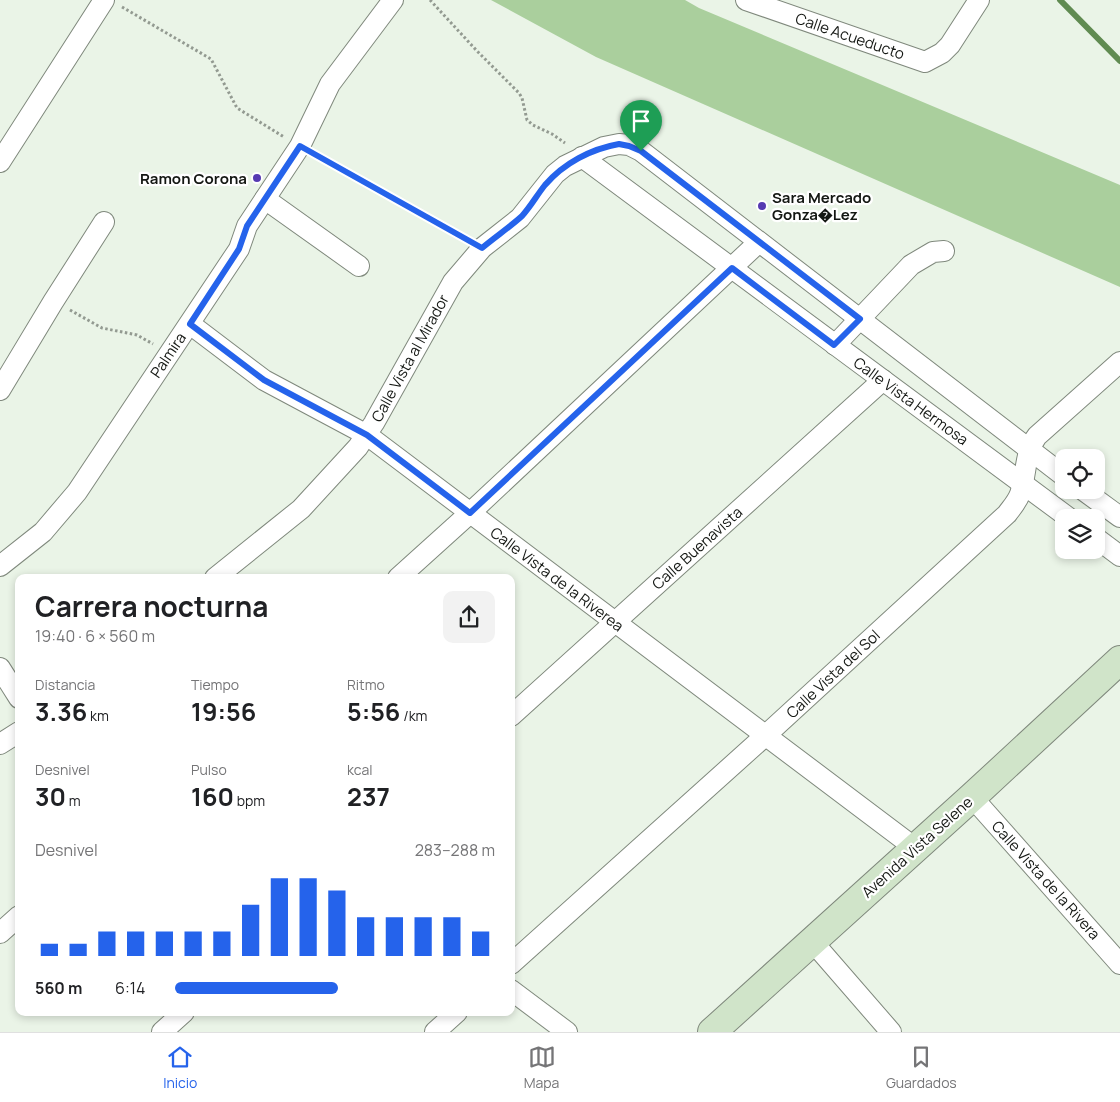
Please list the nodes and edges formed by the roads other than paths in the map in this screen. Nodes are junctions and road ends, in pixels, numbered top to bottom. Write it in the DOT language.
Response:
graph roads {
  1 [pos="393,0"];
  2 [pos="746,0"];
  3 [pos="979,0"];
  4 [pos="111,2"];
  5 [pos="582,157"];
  6 [pos="0,162"];
  7 [pos="265,198"];
  8 [pos="104,222"];
  9 [pos="759,242"];
  10 [pos="944,251"];
  11 [pos="359,266"];
  12 [pos="732,268"];
  13 [pos="860,319"];
  14 [pos="190,324"];
  15 [pos="834,345"];
  16 [pos="1120,362"];
  17 [pos="883,380"];
  18 [pos="0,390"];
  19 [pos="367,435"];
  20 [pos="1029,450"];
  21 [pos="1055,469"];
  22 [pos="1022,482"];
  23 [pos="1095,499"];
  24 [pos="1057,509"];
  25 [pos="470,513"];
  26 [pos="1120,517"];
  27 [pos="1105,545"];
  28 [pos="1120,556"];
  29 [pos="0,566"];
  30 [pos="220,574"];
  31 [pos="402,574"];
  32 [pos="615,622"];
  33 [pos="1120,660"];
  34 [pos="0,668"];
  35 [pos="15,692"];
  36 [pos="515,712"];
  37 [pos="15,735"];
  38 [pos="766,735"];
  39 [pos="0,744"];
  40 [pos="972,797"];
  41 [pos="915,848"];
  42 [pos="15,920"];
  43 [pos="0,933"];
  44 [pos="812,941"];
  45 [pos="515,960"];
  46 [pos="1120,964"];
  47 [pos="515,993"];
  48 [pos="180,1016"];
  49 [pos="453,1016"];
  50 [pos="162,1032"];
  51 [pos="435,1032"];
  52 [pos="567,1032"];
  53 [pos="712,1032"];
  54 [pos="891,1032"];
  1 -- 7 [label="street, Palmira"];
  2 -- 3 [label="street, Calle Acueducto"];
  4 -- 6 [label="street"];
  5 -- 9 [label="street, Calle Vista Hermosa"];
  5 -- 12 [label="street, Calle Vista Hermosa"];
  5 -- 19 [label="street, Calle Vista al Mirador"];
  7 -- 11 [label="street"];
  7 -- 14 [label="street, Palmira"];
  8 -- 18 [label="street"];
  9 -- 12 [label="street"];
  9 -- 13 [label="street, Calle Vista Hermosa"];
  10 -- 13 [label="street"];
  12 -- 15 [label="street, Calle Vista Hermosa"];
  12 -- 25 [label="street"];
  13 -- 15 [label="street"];
  13 -- 20 [label="street, Calle Vista Hermosa"];
  14 -- 19 [label="street, Calle Vista de la Riverea"];
  14 -- 29 [label="street, Palmira"];
  15 -- 17 [label="street, Calle Vista Hermosa"];
  16 -- 20 [label="street, Calle Vista del Sol"];
  17 -- 22 [label="street, Calle Vista Hermosa"];
  17 -- 32 [label="street, Calle Buenavista"];
  19 -- 25 [label="street, Calle Vista de la Riverea"];
  19 -- 30 [label="street, Calle Vista al Mirador"];
  20 -- 21 [label="street, Calle Vista Hermosa"];
  20 -- 22 [label="street, Calle Vista del Sol"];
  22 -- 24 [label="street, Calle Vista Hermosa"];
  22 -- 38 [label="street, Calle Vista del Sol"];
  23 -- 26 [label="street"];
  25 -- 31 [label="street"];
  25 -- 32 [label="street, Calle Vista de la Riverea"];
  27 -- 28 [label="street"];
  32 -- 36 [label="street, Calle Buenavista"];
  32 -- 38 [label="street, Calle Vista de la Riverea"];
  33 -- 40 [label="street, Avenida Vista Selene"];
  34 -- 35 [label="street"];
  37 -- 39 [label="street"];
  38 -- 41 [label="street, Calle Vista de la Riverea"];
  38 -- 45 [label="street, Calle Vista del Sol"];
  40 -- 41 [label="street, Avenida Vista Selene"];
  40 -- 46 [label="street, Calle Vista de la Rivera"];
  41 -- 44 [label="street, Avenida Vista Selene"];
  42 -- 43 [label="street"];
  44 -- 53 [label="street, Avenida Vista Selene"];
  44 -- 54 [label="street"];
  47 -- 52 [label="street"];
  48 -- 50 [label="street"];
  49 -- 51 [label="street"];
}
